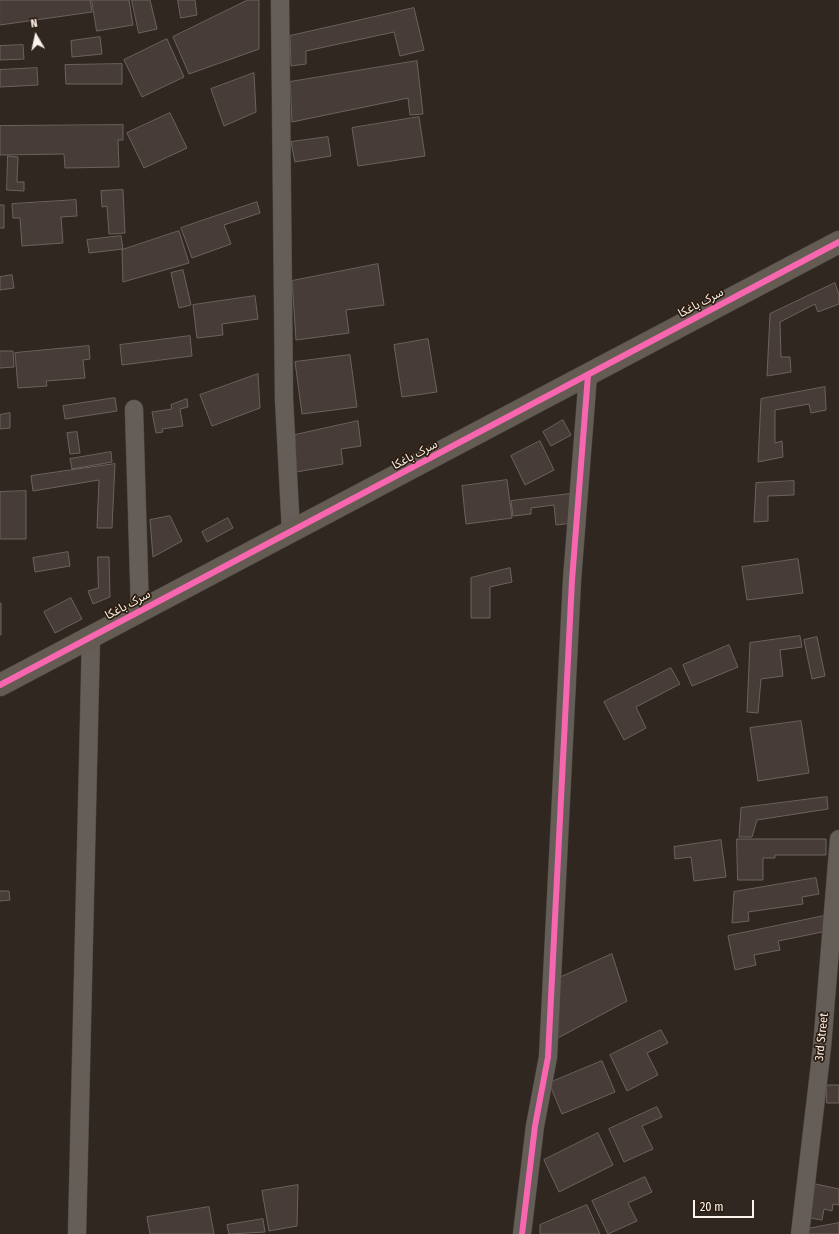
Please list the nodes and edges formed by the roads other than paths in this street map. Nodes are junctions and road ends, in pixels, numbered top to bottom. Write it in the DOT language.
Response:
graph roads {
  1 [pos="280,0"];
  2 [pos="839,242"];
  3 [pos="588,375"];
  4 [pos="134,409"];
  5 [pos="291,532"];
  6 [pos="140,612"];
  7 [pos="91,637"];
  8 [pos="0,685"];
  9 [pos="839,839"];
  10 [pos="77,1234"];
  11 [pos="522,1234"];
  12 [pos="800,1234"];
  1 -- 5 [label="street"];
  2 -- 3 [label="street, سرک باغکا"];
  3 -- 5 [label="street, سرک باغکا"];
  3 -- 11 [label="street"];
  4 -- 6 [label="street"];
  5 -- 6 [label="street, سرک باغکا"];
  6 -- 7 [label="street, سرک باغکا"];
  7 -- 8 [label="street, سرک باغکا"];
  7 -- 10 [label="street"];
  9 -- 12 [label="street, 3rd Street"];
}
